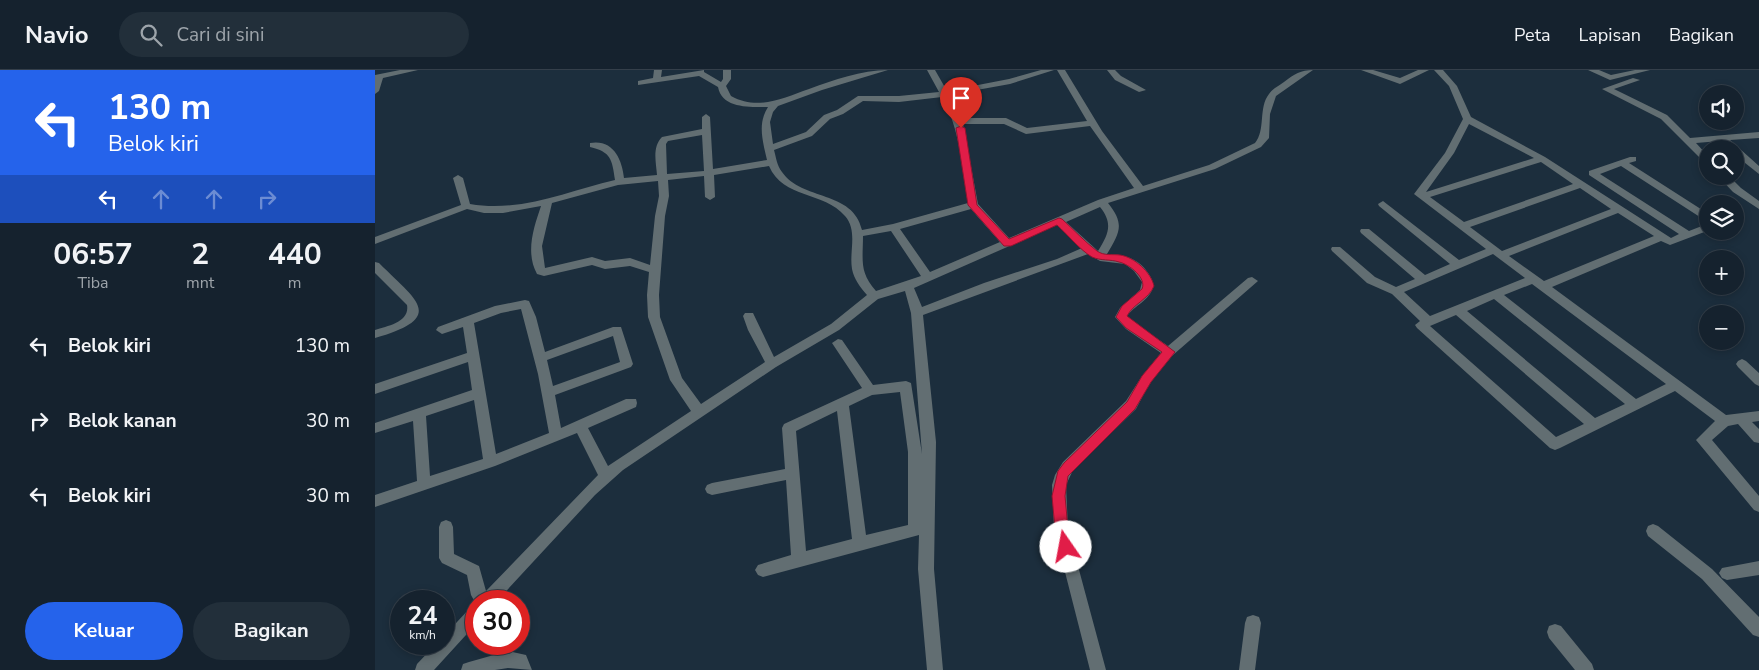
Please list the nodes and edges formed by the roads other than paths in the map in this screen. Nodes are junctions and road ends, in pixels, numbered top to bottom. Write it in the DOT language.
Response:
graph roads {
  1 [pos="414,70"];
  2 [pos="658,70"];
  3 [pos="727,70"];
  4 [pos="884,70"];
  5 [pos="931,70"];
  6 [pos="1050,70"];
  7 [pos="1061,70"];
  8 [pos="1111,70"];
  9 [pos="1309,70"];
  10 [pos="1365,70"];
  11 [pos="1425,70"];
  12 [pos="1438,70"];
  13 [pos="1592,70"];
  14 [pos="1646,70"];
  15 [pos="700,72"];
  16 [pos="376,75"];
  17 [pos="657,80"];
  18 [pos="1636,80"];
  19 [pos="641,83"];
  20 [pos="722,86"];
  21 [pos="1142,90"];
  22 [pos="375,91"];
  23 [pos="943,94"];
  24 [pos="775,104"];
  25 [pos="706,117"];
  26 [pos="1467,119"];
  27 [pos="958,121"];
  28 [pos="1092,124"];
  29 [pos="707,131"];
  30 [pos="1759,134"];
  31 [pos="1722,138"];
  32 [pos="1691,142"];
  33 [pos="593,146"];
  34 [pos="770,148"];
  35 [pos="1699,151"];
  36 [pos="1542,159"];
  37 [pos="1633,159"];
  38 [pos="773,162"];
  39 [pos="1622,163"];
  40 [pos="1759,171"];
  41 [pos="709,172"];
  42 [pos="458,178"];
  43 [pos="662,178"];
  44 [pos="620,181"];
  45 [pos="1581,184"];
  46 [pos="1732,185"];
  47 [pos="1140,188"];
  48 [pos="709,196"];
  49 [pos="1423,196"];
  50 [pos="548,201"];
  51 [pos="1102,202"];
  52 [pos="1383,204"];
  53 [pos="973,205"];
  54 [pos="466,206"];
  55 [pos="1759,206"];
  56 [pos="1620,209"];
  57 [pos="1699,212"];
  58 [pos="1059,221"];
  59 [pos="1463,226"];
  60 [pos="894,227"];
  61 [pos="1699,230"];
  62 [pos="1365,231"];
  63 [pos="858,234"];
  64 [pos="1688,235"];
  65 [pos="1662,237"];
  66 [pos="375,241"];
  67 [pos="1007,243"];
  68 [pos="1089,249"];
  69 [pos="1336,249"];
  70 [pos="1498,252"];
  71 [pos="1100,257"];
  72 [pos="1458,265"];
  73 [pos="375,266"];
  74 [pos="655,270"];
  75 [pos="927,276"];
  76 [pos="1423,280"];
  77 [pos="1253,281"];
  78 [pos="1538,282"];
  79 [pos="908,286"];
  80 [pos="1396,291"];
  81 [pos="1495,294"];
  82 [pos="874,296"];
  83 [pos="1458,310"];
  84 [pos="917,313"];
  85 [pos="749,316"];
  86 [pos="468,322"];
  87 [pos="1429,322"];
  88 [pos="442,330"];
  89 [pos="375,334"];
  90 [pos="838,344"];
  91 [pos="1169,352"];
  92 [pos="473,356"];
  93 [pos="539,358"];
  94 [pos="772,364"];
  95 [pos="1742,364"];
  96 [pos="1759,381"];
  97 [pos="1676,386"];
  98 [pos="375,390"];
  99 [pos="870,390"];
  100 [pos="479,393"];
  101 [pos="547,393"];
  102 [pos="631,403"];
  103 [pos="842,403"];
  104 [pos="1635,405"];
  105 [pos="419,413"];
  106 [pos="700,413"];
  107 [pos="1759,416"];
  108 [pos="1741,419"];
  109 [pos="1724,421"];
  110 [pos="1595,425"];
  111 [pos="581,426"];
  112 [pos="375,428"];
  113 [pos="556,436"];
  114 [pos="1759,438"];
  115 [pos="490,462"];
  116 [pos="793,473"];
  117 [pos="606,476"];
  118 [pos="424,484"];
  119 [pos="712,489"];
  120 [pos="375,501"];
  121 [pos="1759,506"];
  122 [pos="446,527"];
  123 [pos="921,527"];
  124 [pos="1653,531"];
  125 [pos="860,544"];
  126 [pos="799,560"];
  127 [pos="1759,568"];
  128 [pos="763,570"];
  129 [pos="1727,573"];
  130 [pos="478,590"];
  131 [pos="495,590"];
  132 [pos="1253,623"];
  133 [pos="465,625"];
  134 [pos="1759,629"];
  135 [pos="1555,632"];
  136 [pos="423,670"];
  137 [pos="469,670"];
  138 [pos="524,670"];
  139 [pos="935,670"];
  140 [pos="1098,670"];
  141 [pos="1247,670"];
  142 [pos="1587,670"];
  1 -- 16 [label="street"];
  2 -- 17 [label="street"];
  3 -- 20 [label="street"];
  4 -- 24 [label="street"];
  5 -- 23 [label="street"];
  6 -- 23 [label="street"];
  7 -- 28 [label="street"];
  8 -- 21 [label="street"];
  9 -- 47 [label="street"];
  10 -- 11 [label="street"];
  12 -- 26 [label="street"];
  13 -- 14 [label="street"];
  15 -- 17 [label="street"];
  15 -- 20 [label="street"];
  16 -- 22 [label="street"];
  17 -- 19 [label="street"];
  18 -- 32 [label="street"];
  20 -- 24 [label="street"];
  23 -- 27 [label="street"];
  23 -- 34 [label="street"];
  24 -- 34 [label="street"];
  25 -- 29 [label="street"];
  26 -- 36 [label="street"];
  26 -- 49 [label="street"];
  27 -- 28 [label="street"];
  27 -- 53 [label="street"];
  28 -- 47 [label="street"];
  29 -- 41 [label="street"];
  29 -- 43 [label="street"];
  30 -- 31 [label="street"];
  31 -- 32 [label="street"];
  31 -- 40 [label="street"];
  32 -- 35 [label="street"];
  33 -- 44 [label="street"];
  34 -- 38 [label="street"];
  36 -- 45 [label="street"];
  36 -- 49 [label="street"];
  37 -- 39 [label="street"];
  38 -- 41 [label="street"];
  38 -- 63 [label="street"];
  39 -- 57 [label="street"];
  39 -- 64 [label="street"];
  41 -- 43 [label="street"];
  41 -- 48 [label="street"];
  42 -- 54 [label="street"];
  43 -- 44 [label="street"];
  43 -- 74 [label="street"];
  44 -- 50 [label="street"];
  45 -- 56 [label="street"];
  45 -- 59 [label="street"];
  46 -- 55 [label="street"];
  47 -- 51 [label="street"];
  49 -- 59 [label="street"];
  50 -- 54 [label="street"];
  50 -- 74 [label="street"];
  51 -- 58 [label="street"];
  51 -- 71 [label="street"];
  52 -- 72 [label="street"];
  53 -- 60 [label="street"];
  53 -- 67 [label="street"];
  54 -- 66 [label="street"];
  56 -- 65 [label="street"];
  56 -- 70 [label="street"];
  58 -- 67 [label="street"];
  58 -- 68 [label="street"];
  59 -- 70 [label="street"];
  60 -- 63 [label="street"];
  60 -- 75 [label="street"];
  61 -- 64 [label="street"];
  62 -- 76 [label="street"];
  63 -- 82 [label="street"];
  64 -- 65 [label="street"];
  65 -- 78 [label="street"];
  67 -- 75 [label="street"];
  68 -- 71 [label="street"];
  68 -- 84 [label="street"];
  69 -- 80 [label="street"];
  70 -- 72 [label="street"];
  70 -- 78 [label="street"];
  71 -- 91 [label="street"];
  72 -- 76 [label="street"];
  73 -- 89 [label="street"];
  74 -- 106 [label="street"];
  75 -- 79 [label="street"];
  76 -- 80 [label="street"];
  77 -- 91 [label="street"];
  78 -- 81 [label="street"];
  78 -- 97 [label="street"];
  79 -- 82 [label="street"];
  79 -- 84 [label="street"];
  80 -- 87 [label="street"];
  81 -- 83 [label="street"];
  81 -- 104 [label="street"];
  82 -- 94 [label="street"];
  83 -- 87 [label="street"];
  83 -- 110 [label="street"];
  84 -- 123 [label="street"];
  85 -- 94 [label="street"];
  86 -- 88 [label="street"];
  86 -- 92 [label="street"];
  86 -- 93 [label="street"];
  87 -- 110 [label="street"];
  90 -- 99 [label="street"];
  91 -- 140 [label="street"];
  92 -- 98 [label="street"];
  92 -- 100 [label="street"];
  93 -- 101 [label="street"];
  93 -- 101 [label="street"];
  94 -- 106 [label="street"];
  95 -- 96 [label="street"];
  97 -- 104 [label="street"];
  97 -- 109 [label="street"];
  99 -- 103 [label="street"];
  99 -- 123 [label="street"];
  100 -- 105 [label="street"];
  100 -- 115 [label="street"];
  101 -- 113 [label="street"];
  102 -- 111 [label="street"];
  103 -- 116 [label="street"];
  103 -- 125 [label="street"];
  104 -- 110 [label="street"];
  105 -- 112 [label="street"];
  105 -- 118 [label="street"];
  106 -- 117 [label="street"];
  107 -- 108 [label="street"];
  108 -- 109 [label="street"];
  108 -- 114 [label="street"];
  109 -- 121 [label="street"];
  111 -- 113 [label="street"];
  111 -- 117 [label="street"];
  113 -- 115 [label="street"];
  115 -- 118 [label="street"];
  116 -- 119 [label="street"];
  116 -- 126 [label="street"];
  117 -- 131 [label="street"];
  118 -- 120 [label="street"];
  122 -- 130 [label="street"];
  123 -- 125 [label="street"];
  123 -- 139 [label="street"];
  124 -- 134 [label="street"];
  125 -- 126 [label="street"];
  126 -- 128 [label="street"];
  127 -- 129 [label="street"];
  132 -- 141 [label="street"];
  133 -- 136 [label="street"];
  135 -- 142 [label="street"];
  137 -- 138 [label="street"];
}
